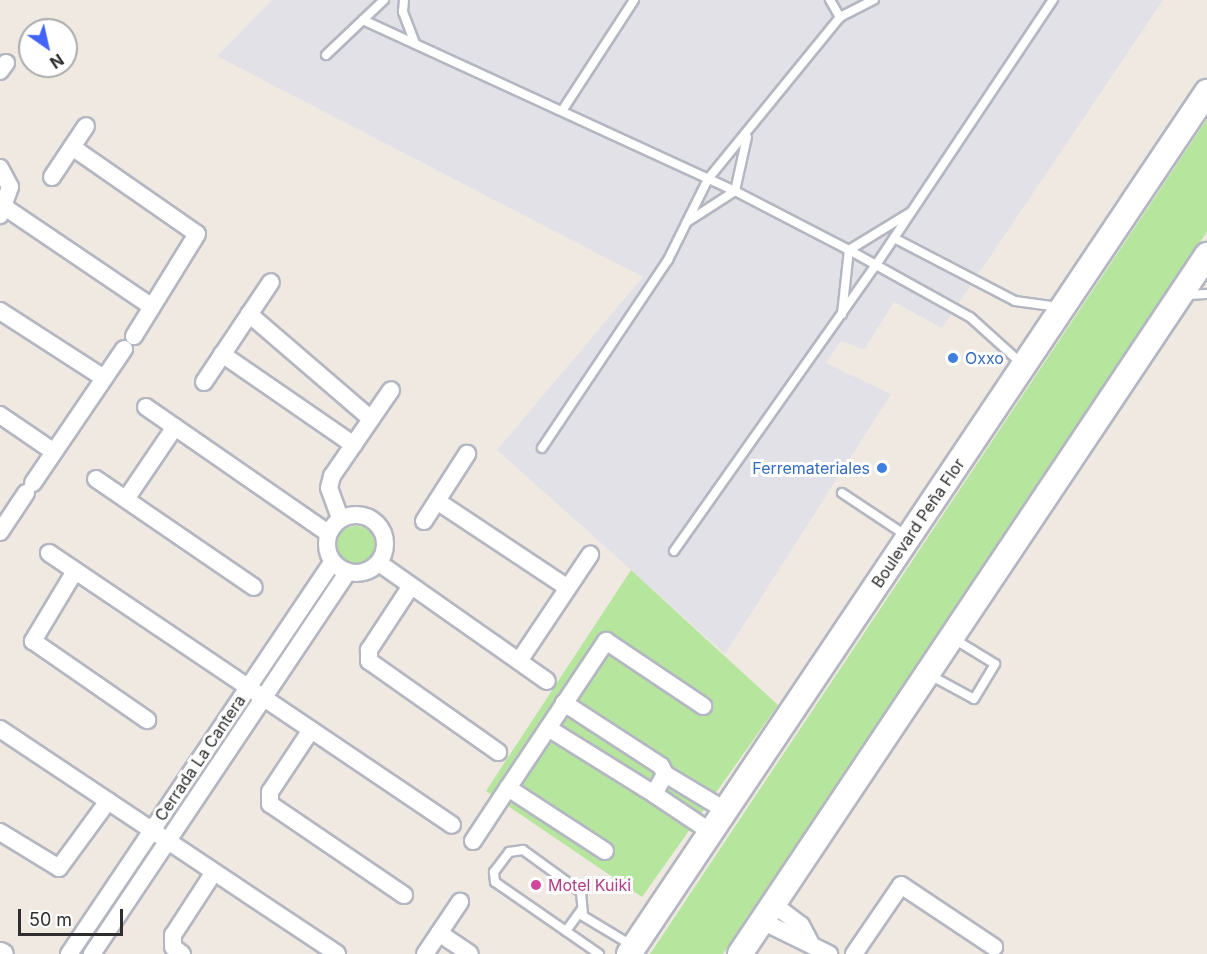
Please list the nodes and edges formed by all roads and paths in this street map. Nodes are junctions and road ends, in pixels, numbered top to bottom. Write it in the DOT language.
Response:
graph roads {
  1 [pos="384,0"];
  2 [pos="404,0"];
  3 [pos="634,0"];
  4 [pos="830,0"];
  5 [pos="874,0"];
  6 [pos="1053,0"];
  7 [pos="840,17"];
  8 [pos="363,20"];
  9 [pos="415,44"];
  10 [pos="326,55"];
  11 [pos="1207,92"];
  12 [pos="561,111"];
  13 [pos="86,126"];
  14 [pos="748,135"];
  15 [pos="72,147"];
  16 [pos="0,168"];
  17 [pos="52,177"];
  18 [pos="708,179"];
  19 [pos="735,191"];
  20 [pos="3,211"];
  21 [pos="913,211"];
  22 [pos="686,222"];
  23 [pos="894,238"];
  24 [pos="849,250"];
  25 [pos="1207,255"];
  26 [pos="876,266"];
  27 [pos="271,282"];
  28 [pos="1207,294"];
  29 [pos="1180,295"];
  30 [pos="153,307"];
  31 [pos="1062,307"];
  32 [pos="0,311"];
  33 [pos="249,314"];
  34 [pos="842,314"];
  35 [pos="222,354"];
  36 [pos="1023,366"];
  37 [pos="104,378"];
  38 [pos="204,382"];
  39 [pos="391,390"];
  40 [pos="146,407"];
  41 [pos="0,415"];
  42 [pos="371,419"];
  43 [pos="176,427"];
  44 [pos="354,445"];
  45 [pos="542,448"];
  46 [pos="54,452"];
  47 [pos="467,454"];
  48 [pos="96,479"];
  49 [pos="842,493"];
  50 [pos="126,499"];
  51 [pos="437,501"];
  52 [pos="340,519"];
  53 [pos="424,521"];
  54 [pos="2,524"];
  55 [pos="328,532"];
  56 [pos="909,537"];
  57 [pos="674,551"];
  58 [pos="50,554"];
  59 [pos="590,555"];
  60 [pos="332,562"];
  61 [pos="379,563"];
  62 [pos="75,571"];
  63 [pos="348,572"];
  64 [pos="411,586"];
  65 [pos="254,587"];
  66 [pos="568,588"];
  67 [pos="952,637"];
  68 [pos="519,661"];
  69 [pos="927,674"];
  70 [pos="547,681"];
  71 [pos="248,687"];
  72 [pos="264,698"];
  73 [pos="564,704"];
  74 [pos="703,706"];
  75 [pos="147,720"];
  76 [pos="548,728"];
  77 [pos="0,729"];
  78 [pos="311,730"];
  79 [pos="498,752"];
  80 [pos="665,774"];
  81 [pos="508,788"];
  82 [pos="654,794"];
  83 [pos="108,801"];
  84 [pos="725,810"];
  85 [pos="452,825"];
  86 [pos="152,831"];
  87 [pos="0,832"];
  88 [pos="711,832"];
  89 [pos="473,841"];
  90 [pos="168,842"];
  91 [pos="605,851"];
  92 [pos="214,872"];
  93 [pos="405,895"];
  94 [pos="460,902"];
  95 [pos="581,910"];
  96 [pos="767,913"];
  97 [pos="566,931"];
  98 [pos="439,933"];
  99 [pos="994,947"];
  100 [pos="631,951"];
  101 [pos="860,952"];
  102 [pos="69,954"];
  103 [pos="92,954"];
  104 [pos="182,954"];
  105 [pos="337,954"];
  106 [pos="425,954"];
  107 [pos="470,954"];
  108 [pos="600,954"];
  109 [pos="740,954"];
  110 [pos="829,954"];
  1 -- 8 [label="lane"];
  2 -- 9 [label="lane"];
  3 -- 12 [label="lane"];
  4 -- 7 [label="lane"];
  5 -- 7 [label="lane"];
  6 -- 21 [label="lane"];
  7 -- 14 [label="lane"];
  8 -- 9 [label="lane"];
  8 -- 10 [label="lane"];
  9 -- 12 [label="lane"];
  11 -- 31 [label="main road, Boulevard Peña Flor"];
  12 -- 18 [label="lane"];
  13 -- 15 [label="street"];
  14 -- 18 [label="lane"];
  14 -- 19 [label="lane"];
  15 -- 17 [label="street"];
  15 -- 30 [label="street"];
  16 -- 20 [label="street"];
  18 -- 19 [label="lane"];
  18 -- 22 [label="lane"];
  19 -- 22 [label="lane"];
  19 -- 24 [label="lane"];
  20 -- 30 [label="street"];
  21 -- 23 [label="lane"];
  21 -- 24 [label="lane"];
  22 -- 45 [label="lane"];
  23 -- 26 [label="lane"];
  23 -- 31 [label="lane"];
  24 -- 26 [label="lane"];
  24 -- 34 [label="lane"];
  25 -- 29 [label="main road"];
  26 -- 34 [label="lane"];
  26 -- 36 [label="lane"];
  27 -- 33 [label="street"];
  28 -- 29 [label="lane"];
  29 -- 67 [label="main road"];
  30 -- 37 [label="street"];
  31 -- 36 [label="main road, Boulevard Peña Flor"];
  32 -- 37 [label="street"];
  33 -- 35 [label="street"];
  33 -- 42 [label="street"];
  34 -- 57 [label="lane"];
  35 -- 38 [label="street"];
  35 -- 44 [label="street"];
  36 -- 56 [label="main road, Boulevard Peña Flor"];
  37 -- 46 [label="street"];
  39 -- 42 [label="street"];
  40 -- 43 [label="street"];
  41 -- 46 [label="street"];
  42 -- 44 [label="street"];
  43 -- 50 [label="street"];
  43 -- 55 [label="street"];
  44 -- 52 [label="street"];
  46 -- 54 [label="street"];
  47 -- 51 [label="street"];
  48 -- 50 [label="street"];
  49 -- 56 [label="lane"];
  50 -- 65 [label="street"];
  51 -- 53 [label="street"];
  51 -- 66 [label="street"];
  52 -- 55 [label="street"];
  52 -- 61 [label="street"];
  55 -- 60 [label="street"];
  56 -- 84 [label="main road, Boulevard Peña Flor"];
  58 -- 62 [label="street"];
  59 -- 66 [label="street"];
  60 -- 63 [label="street"];
  60 -- 71 [label="street, Cerrada La Cantera"];
  61 -- 63 [label="street"];
  61 -- 64 [label="street"];
  62 -- 71 [label="street"];
  62 -- 75 [label="street"];
  63 -- 72 [label="street, Cerrada La Cantera"];
  64 -- 68 [label="street"];
  64 -- 79 [label="street"];
  66 -- 68 [label="street"];
  67 -- 69 [label="main road"];
  67 -- 69 [label="lane"];
  68 -- 70 [label="street"];
  69 -- 96 [label="main road"];
  71 -- 72 [label="street"];
  71 -- 86 [label="street, Cerrada La Cantera"];
  72 -- 78 [label="street"];
  72 -- 90 [label="street, Cerrada La Cantera"];
  73 -- 74 [label="street"];
  73 -- 76 [label="street"];
  73 -- 80 [label="street"];
  76 -- 81 [label="street"];
  76 -- 82 [label="street"];
  77 -- 83 [label="street"];
  78 -- 85 [label="street"];
  78 -- 93 [label="street"];
  80 -- 82 [label="street"];
  80 -- 84 [label="street"];
  81 -- 89 [label="street"];
  81 -- 91 [label="street"];
  82 -- 88 [label="street"];
  83 -- 86 [label="street"];
  83 -- 87 [label="street"];
  84 -- 88 [label="main road, Boulevard Peña Flor"];
  86 -- 90 [label="street"];
  86 -- 102 [label="street, Cerrada La Cantera"];
  88 -- 100 [label="main road, Boulevard Peña Flor"];
  90 -- 92 [label="street"];
  90 -- 103 [label="street, Cerrada La Cantera"];
  92 -- 104 [label="street"];
  92 -- 105 [label="street"];
  94 -- 98 [label="street"];
  95 -- 97 [label="lane"];
  95 -- 97 [label="lane"];
  95 -- 100 [label="lane"];
  96 -- 109 [label="main road"];
  96 -- 110 [label="street"];
  97 -- 108 [label="lane"];
  98 -- 106 [label="street"];
  98 -- 107 [label="street"];
  99 -- 101 [label="street"];
}
